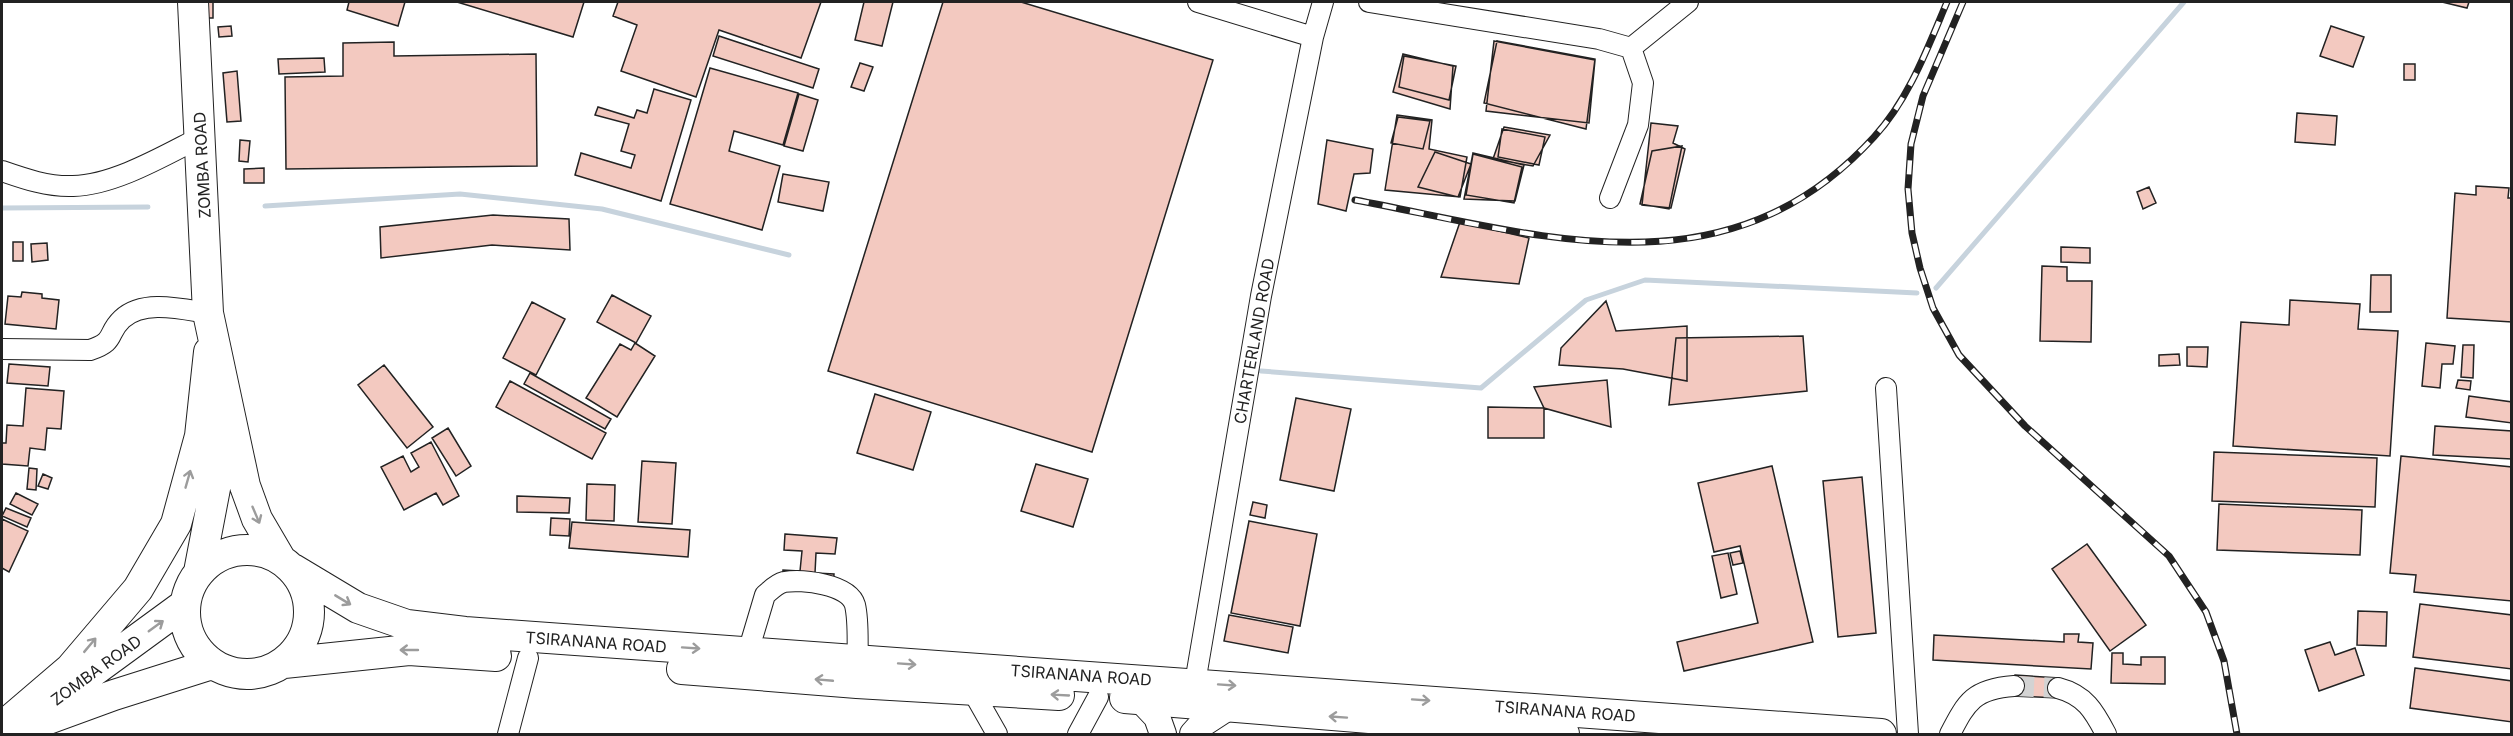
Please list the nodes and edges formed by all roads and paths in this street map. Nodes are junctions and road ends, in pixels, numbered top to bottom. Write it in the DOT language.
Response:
graph roads {
  1 [pos="193,2"];
  2 [pos="1197,2"];
  3 [pos="1323,2"];
  4 [pos="1369,2"];
  5 [pos="1688,2"];
  6 [pos="1313,37"];
  7 [pos="1631,48"];
  8 [pos="201,136"];
  9 [pos="2,171"];
  10 [pos="1610,198"];
  11 [pos="209,320"];
  12 [pos="2,349"];
  13 [pos="223,377"];
  14 [pos="1886,388"];
  15 [pos="287,564"];
  16 [pos="199,572"];
  17 [pos="184,605"];
  18 [pos="748,652"];
  19 [pos="528,658"];
  20 [pos="858,661"];
  21 [pos="284,663"];
  22 [pos="212,664"];
  23 [pos="1195,683"];
  24 [pos="2014,686"];
  25 [pos="2058,688"];
  26 [pos="972,690"];
  27 [pos="1098,697"];
  28 [pos="1140,699"];
  29 [pos="1225,709"];
  30 [pos="2,727"];
  31 [pos="7,735"];
  32 [pos="508,735"];
  33 [pos="998,735"];
  34 [pos="1078,735"];
  35 [pos="1163,735"];
  36 [pos="1193,735"];
  37 [pos="1564,735"];
  38 [pos="1881,735"];
  39 [pos="1908,735"];
  40 [pos="1950,735"];
  41 [pos="2106,735"];
  1 -- 8 [label="highway, ZOMBA ROAD"];
  2 -- 6 [label="street"];
  3 -- 6 [label="street, CHARTERLAND ROAD"];
  4 -- 7 [label="street"];
  5 -- 7 [label="street"];
  6 -- 23 [label="street, CHARTERLAND ROAD"];
  7 -- 10 [label="street"];
  8 -- 9 [label="street"];
  8 -- 11 [label="highway, ZOMBA ROAD"];
  11 -- 12 [label="street"];
  11 -- 13 [label="highway"];
  30 -- 11 [label="highway, one-way"];
  13 -- 15 [label="highway, one-way"];
  13 -- 16 [label="highway"];
  14 -- 39 [label="street"];
  15 -- 16 [label="highway"];
  15 -- 18 [label="highway, TSIRANANA ROAD, one-way"];
  15 -- 21 [label="highway"];
  16 -- 17 [label="highway"];
  17 -- 22 [label="highway"];
  31 -- 17 [label="highway, ZOMBA ROAD, one-way"];
  18 -- 20 [label="highway, TSIRANANA ROAD"];
  18 -- 20 [label="street"];
  19 -- 21 [label="highway, TSIRANANA ROAD, one-way"];
  26 -- 19 [label="highway, TSIRANANA ROAD, one-way"];
  19 -- 32 [label="street"];
  20 -- 23 [label="highway, TSIRANANA ROAD, one-way"];
  21 -- 22 [label="highway"];
  22 -- 31 [label="highway, ZOMBA ROAD"];
  23 -- 38 [label="highway, TSIRANANA ROAD, one-way"];
  24 -- 40 [label="street"];
  25 -- 41 [label="street"];
  27 -- 26 [label="highway, TSIRANANA ROAD, one-way"];
  26 -- 33 [label="street"];
  27 -- 28 [label="highway, TSIRANANA ROAD"];
  27 -- 34 [label="street"];
  28 -- 29 [label="highway, TSIRANANA ROAD"];
  28 -- 35 [label="main road"];
  29 -- 36 [label="main road"];
  37 -- 29 [label="highway, TSIRANANA ROAD, one-way"];
}
